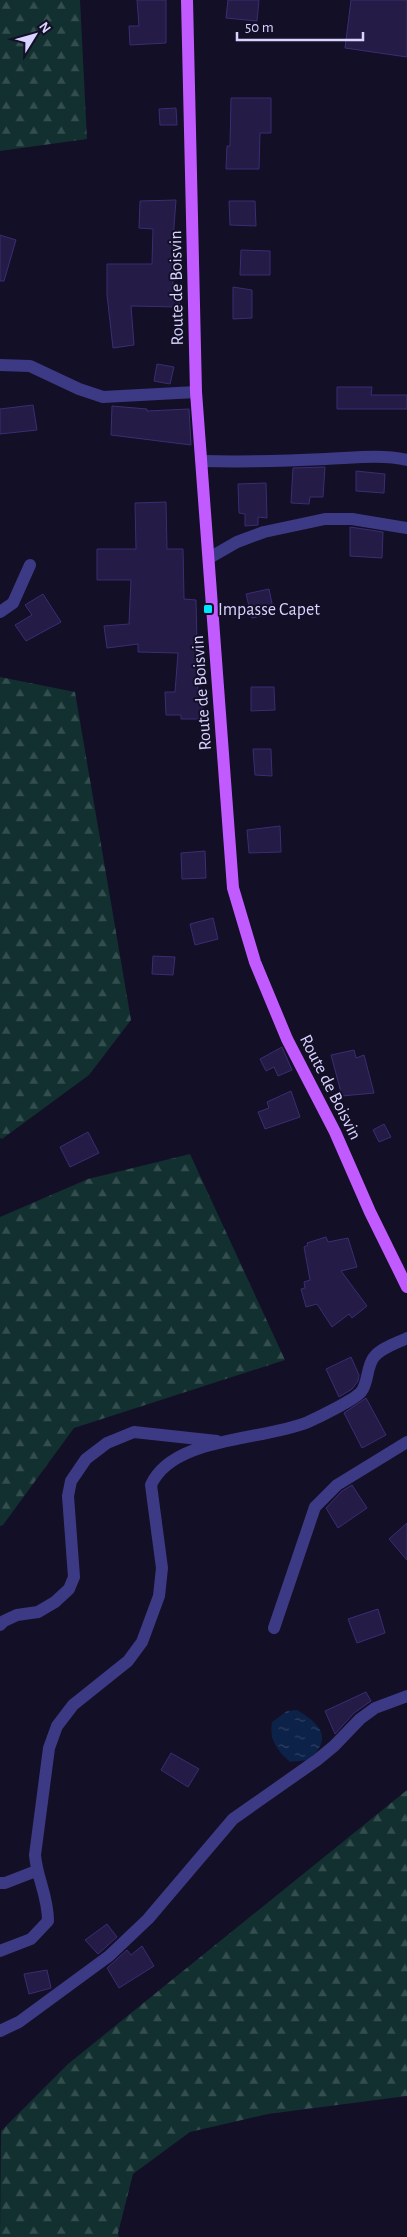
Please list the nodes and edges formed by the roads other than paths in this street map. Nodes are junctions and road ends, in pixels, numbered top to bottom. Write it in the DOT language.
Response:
graph roads {
  1 [pos="187,0"];
  2 [pos="0,365"];
  3 [pos="196,392"];
  4 [pos="407,460"];
  5 [pos="202,461"];
  6 [pos="407,528"];
  7 [pos="209,558"];
  8 [pos="30,565"];
  9 [pos="0,612"];
  10 [pos="407,1287"];
  11 [pos="407,1338"];
  12 [pos="227,1442"];
  13 [pos="407,1442"];
  14 [pos="0,1625"];
  15 [pos="274,1628"];
  16 [pos="407,1696"];
  17 [pos="36,1871"];
  18 [pos="0,1883"];
  19 [pos="0,1951"];
  20 [pos="0,2031"];
  1 -- 3 [label="main road, Route de Boisvin"];
  2 -- 3 [label="street"];
  3 -- 5 [label="main road, Route de Boisvin"];
  4 -- 5 [label="street"];
  5 -- 7 [label="main road, Route de Boisvin"];
  6 -- 7 [label="street"];
  7 -- 10 [label="main road, Route de Boisvin"];
  8 -- 9 [label="street"];
  11 -- 12 [label="street"];
  12 -- 14 [label="street"];
  12 -- 17 [label="street"];
  13 -- 15 [label="street"];
  16 -- 20 [label="street"];
  17 -- 18 [label="street"];
  17 -- 19 [label="street"];
}
